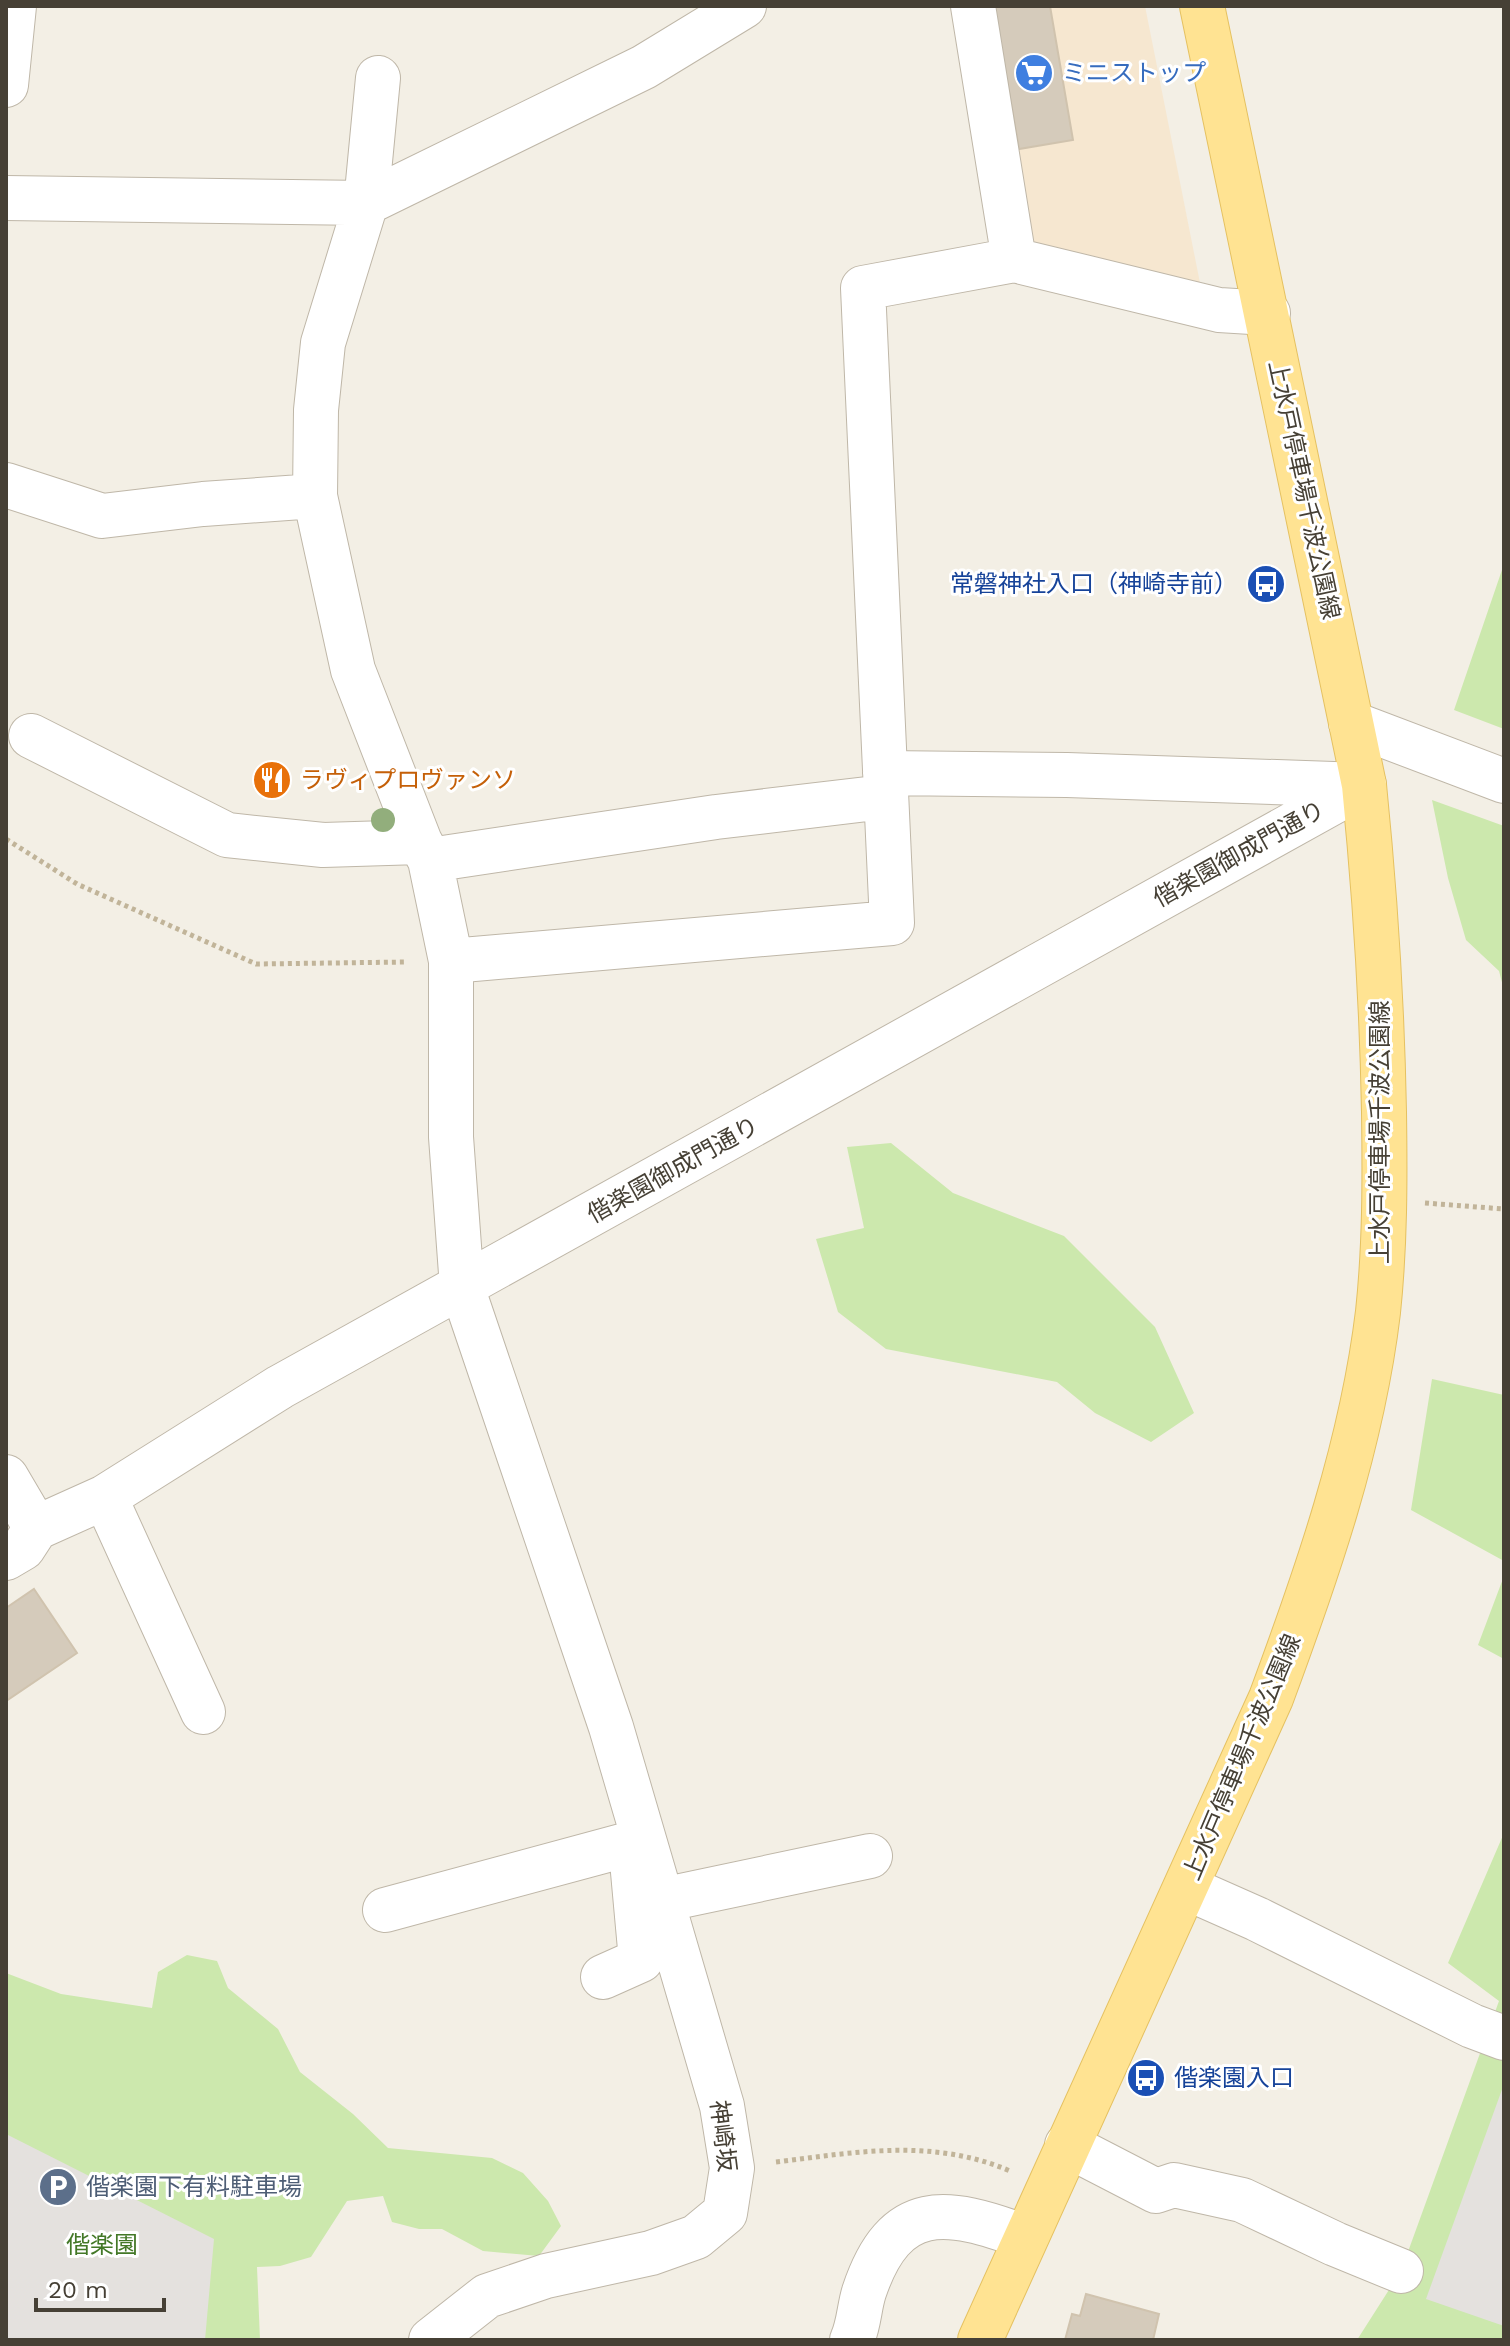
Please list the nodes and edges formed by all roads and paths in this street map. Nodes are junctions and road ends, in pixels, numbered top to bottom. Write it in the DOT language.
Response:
graph roads {
  1 [pos="14,6"];
  2 [pos="744,6"];
  3 [pos="973,6"];
  4 [pos="1202,6"];
  5 [pos="378,78"];
  6 [pos="6,85"];
  7 [pos="6,198"];
  8 [pos="366,203"];
  9 [pos="1014,260"];
  10 [pos="1268,313"];
  11 [pos="6,485"];
  12 [pos="315,496"];
  13 [pos="1351,723"];
  14 [pos="31,736"];
  15 [pos="1504,781"];
  16 [pos="885,785"];
  17 [pos="1364,785"];
  18 [pos="6,839"];
  19 [pos="425,851"];
  20 [pos="451,961"];
  21 [pos="1385,1201"];
  22 [pos="1504,1209"];
  23 [pos="462,1287"];
  24 [pos="6,1477"];
  25 [pos="105,1497"];
  26 [pos="21,1520"];
  27 [pos="6,1558"];
  28 [pos="203,1712"];
  29 [pos="637,1842"];
  30 [pos="870,1856"];
  31 [pos="1187,1888"];
  32 [pos="662,1900"];
  33 [pos="385,1910"];
  34 [pos="603,1977"];
  35 [pos="1504,2038"];
  36 [pos="1067,2145"];
  37 [pos="732,2168"];
  38 [pos="1048,2188"];
  39 [pos="1025,2237"];
  40 [pos="1401,2271"];
  41 [pos="431,2340"];
  42 [pos="852,2340"];
  43 [pos="980,2340"];
  1 -- 6 [label="street"];
  2 -- 8 [label="street"];
  3 -- 9 [label="street"];
  4 -- 10 [label="main road, 上水戸停車場千波公園線"];
  5 -- 8 [label="street"];
  7 -- 8 [label="street"];
  8 -- 12 [label="street"];
  9 -- 10 [label="street"];
  9 -- 16 [label="street"];
  10 -- 13 [label="main road, 上水戸停車場千波公園線"];
  11 -- 12 [label="street"];
  12 -- 19 [label="street"];
  13 -- 15 [label="street"];
  13 -- 17 [label="main road, 上水戸停車場千波公園線"];
  14 -- 19 [label="street"];
  16 -- 17 [label="street"];
  16 -- 19 [label="street"];
  16 -- 20 [label="street"];
  17 -- 21 [label="main road, 上水戸停車場千波公園線"];
  17 -- 23 [label="street, 偕楽園御成門通り"];
  18 -- 20 [label="path"];
  19 -- 20 [label="street"];
  20 -- 23 [label="street"];
  21 -- 22 [label="path"];
  21 -- 31 [label="main road, 上水戸停車場千波公園線"];
  23 -- 25 [label="street, 偕楽園御成門通り"];
  23 -- 29 [label="street"];
  24 -- 26 [label="street"];
  25 -- 26 [label="street, 偕楽園御成門通り"];
  25 -- 28 [label="street"];
  26 -- 27 [label="street"];
  29 -- 32 [label="street, 神崎坂"];
  29 -- 33 [label="street"];
  29 -- 34 [label="street"];
  30 -- 32 [label="street"];
  31 -- 35 [label="street"];
  31 -- 36 [label="main road, 上水戸停車場千波公園線"];
  32 -- 37 [label="street, 神崎坂"];
  36 -- 38 [label="main road, 上水戸停車場千波公園線"];
  36 -- 40 [label="street"];
  37 -- 38 [label="path"];
  37 -- 41 [label="street, 神崎坂"];
  38 -- 39 [label="main road, 上水戸停車場千波公園線"];
  39 -- 42 [label="street"];
  39 -- 43 [label="main road, 上水戸停車場千波公園線"];
}
